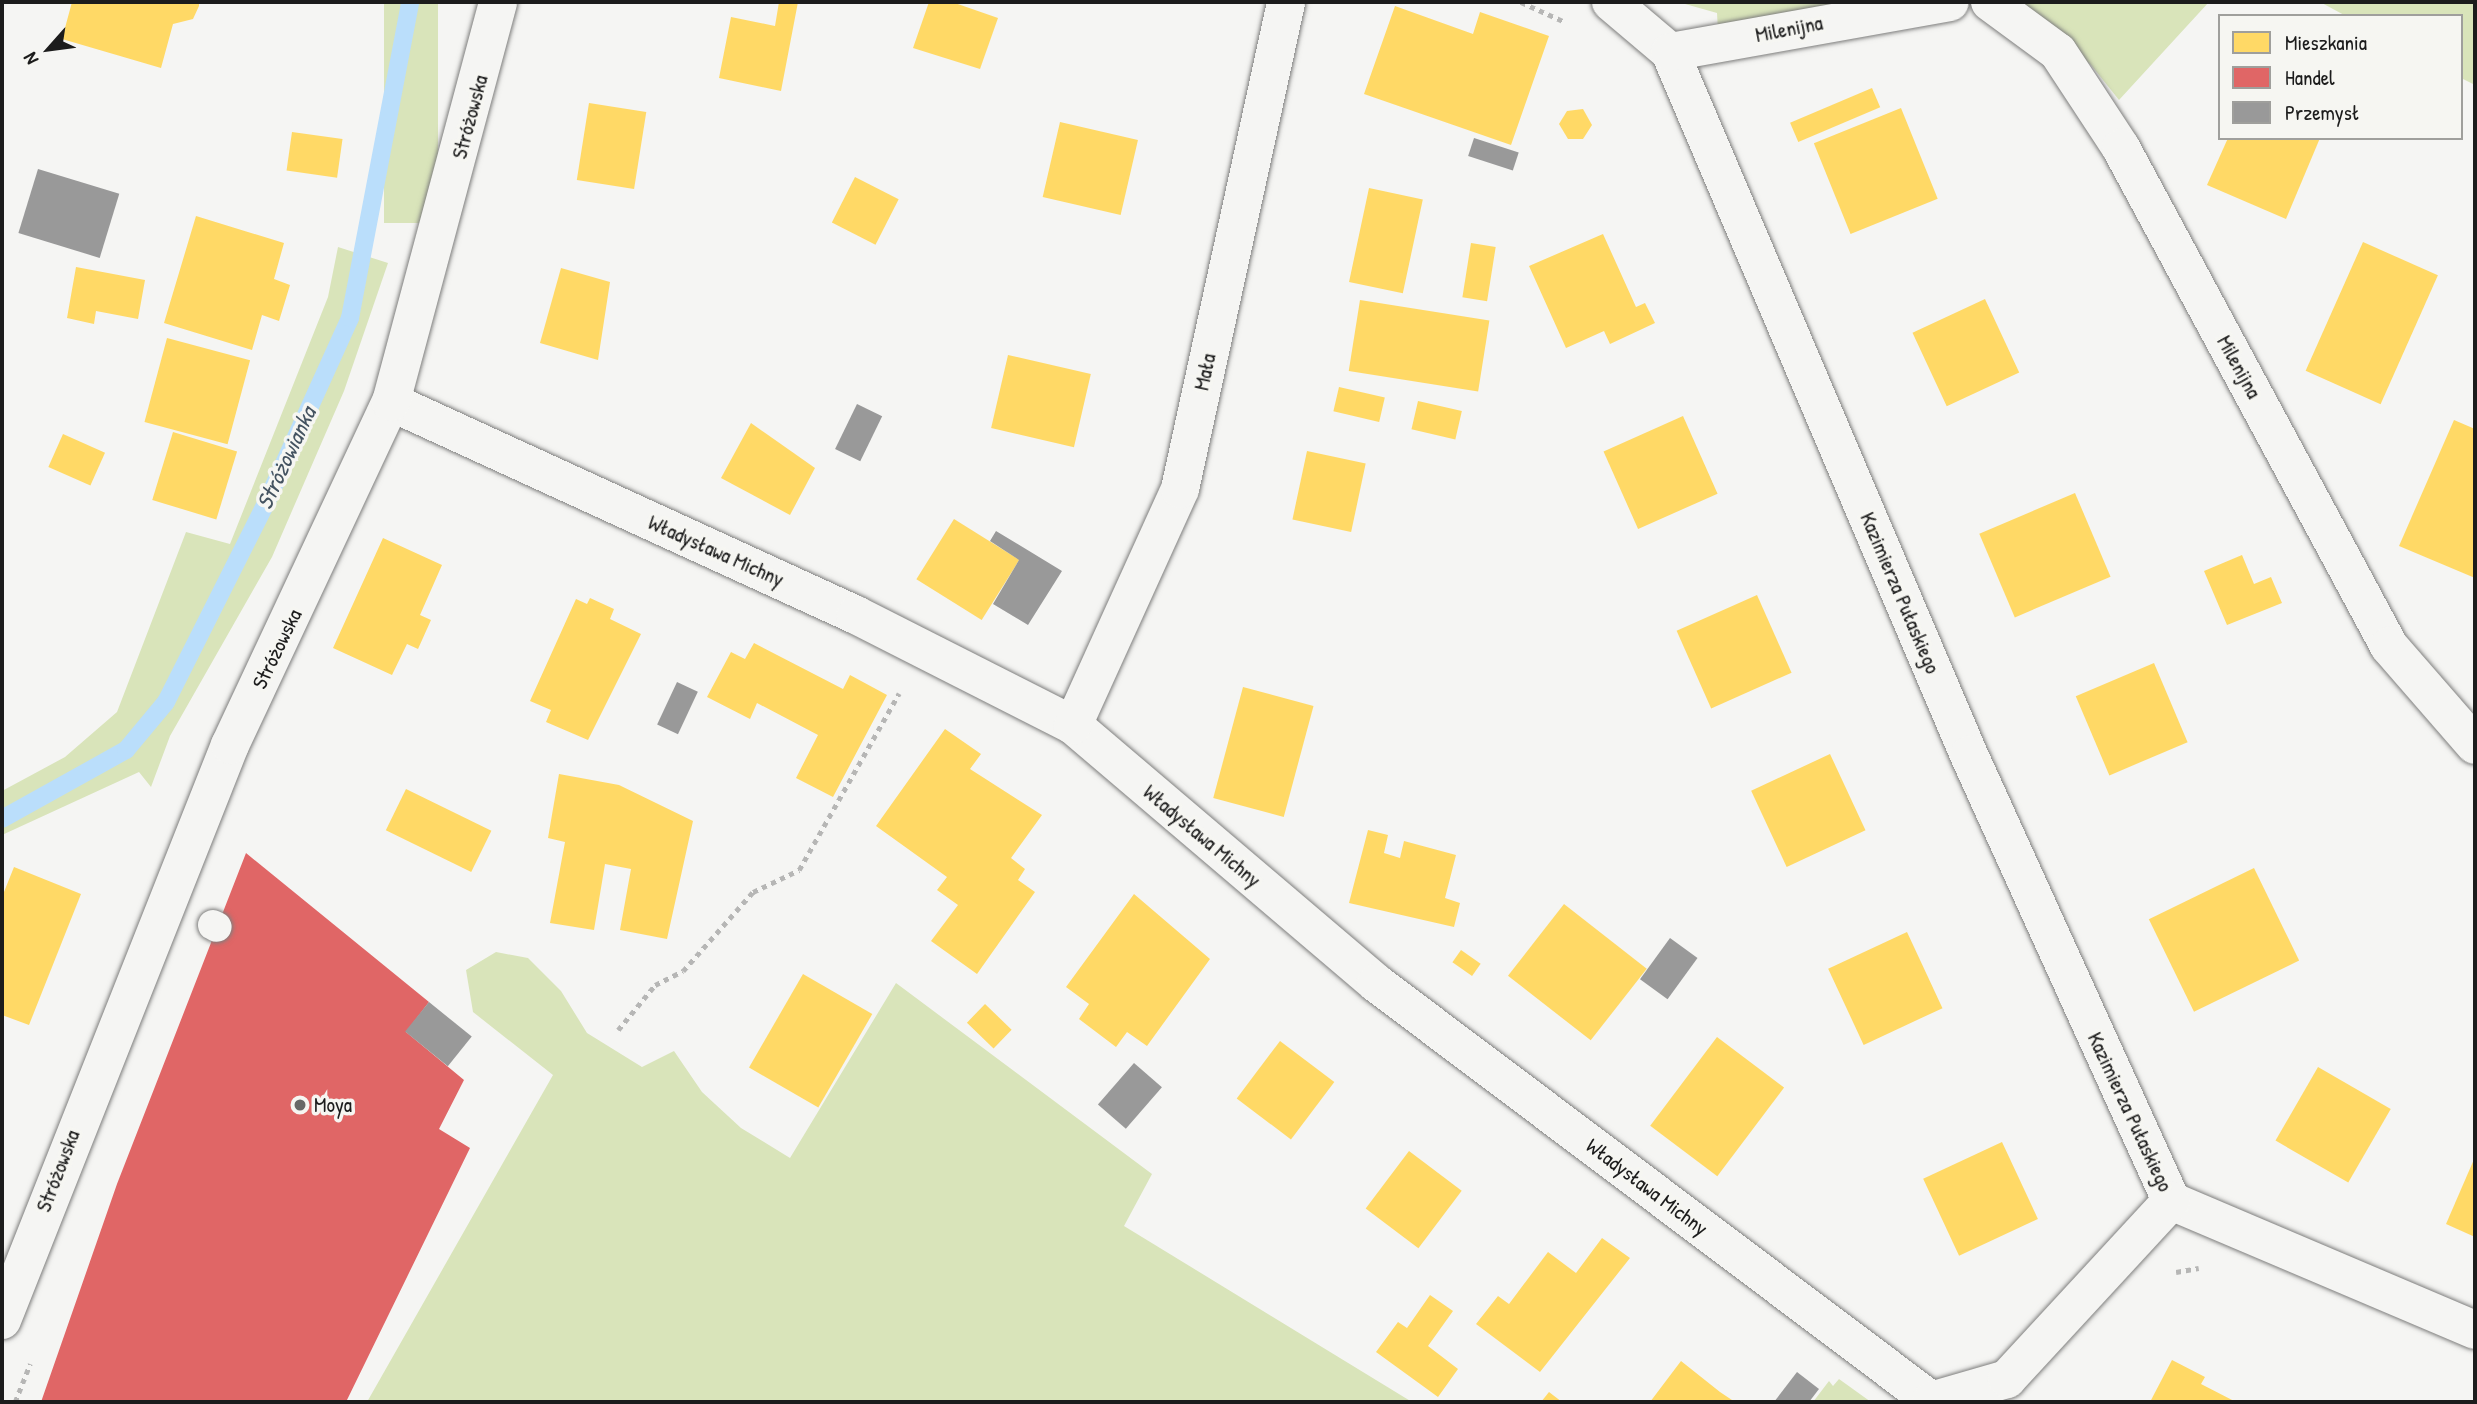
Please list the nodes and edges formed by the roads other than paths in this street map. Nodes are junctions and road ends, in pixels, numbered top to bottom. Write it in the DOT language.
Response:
graph roads {
  1 [pos="498,2"];
  2 [pos="1286,2"];
  3 [pos="1611,2"];
  4 [pos="1950,2"];
  5 [pos="1990,2"];
  6 [pos="1670,52"];
  7 [pos="391,402"];
  8 [pos="1073,725"];
  9 [pos="2475,745"];
  10 [pos="2171,1201"];
  11 [pos="9,1280"];
  12 [pos="2,1320"];
  13 [pos="2475,1331"];
  14 [pos="1932,1402"];
  1 -- 7 [label="street, Stróżowska"];
  2 -- 8 [label="street, Mała"];
  3 -- 6 [label="street, Kazimierza Pułaskiego"];
  4 -- 6 [label="street, Milenijna"];
  5 -- 9 [label="street, Milenijna"];
  6 -- 10 [label="street, Kazimierza Pułaskiego"];
  7 -- 8 [label="street, Władysława Michny"];
  7 -- 11 [label="street, Stróżowska"];
  8 -- 14 [label="street, Władysława Michny"];
  10 -- 13 [label="street, Kazimierza Pułaskiego"];
  10 -- 14 [label="street, Kazimierza Pułaskiego"];
  11 -- 12 [label="street, Stróżowska"];
}
